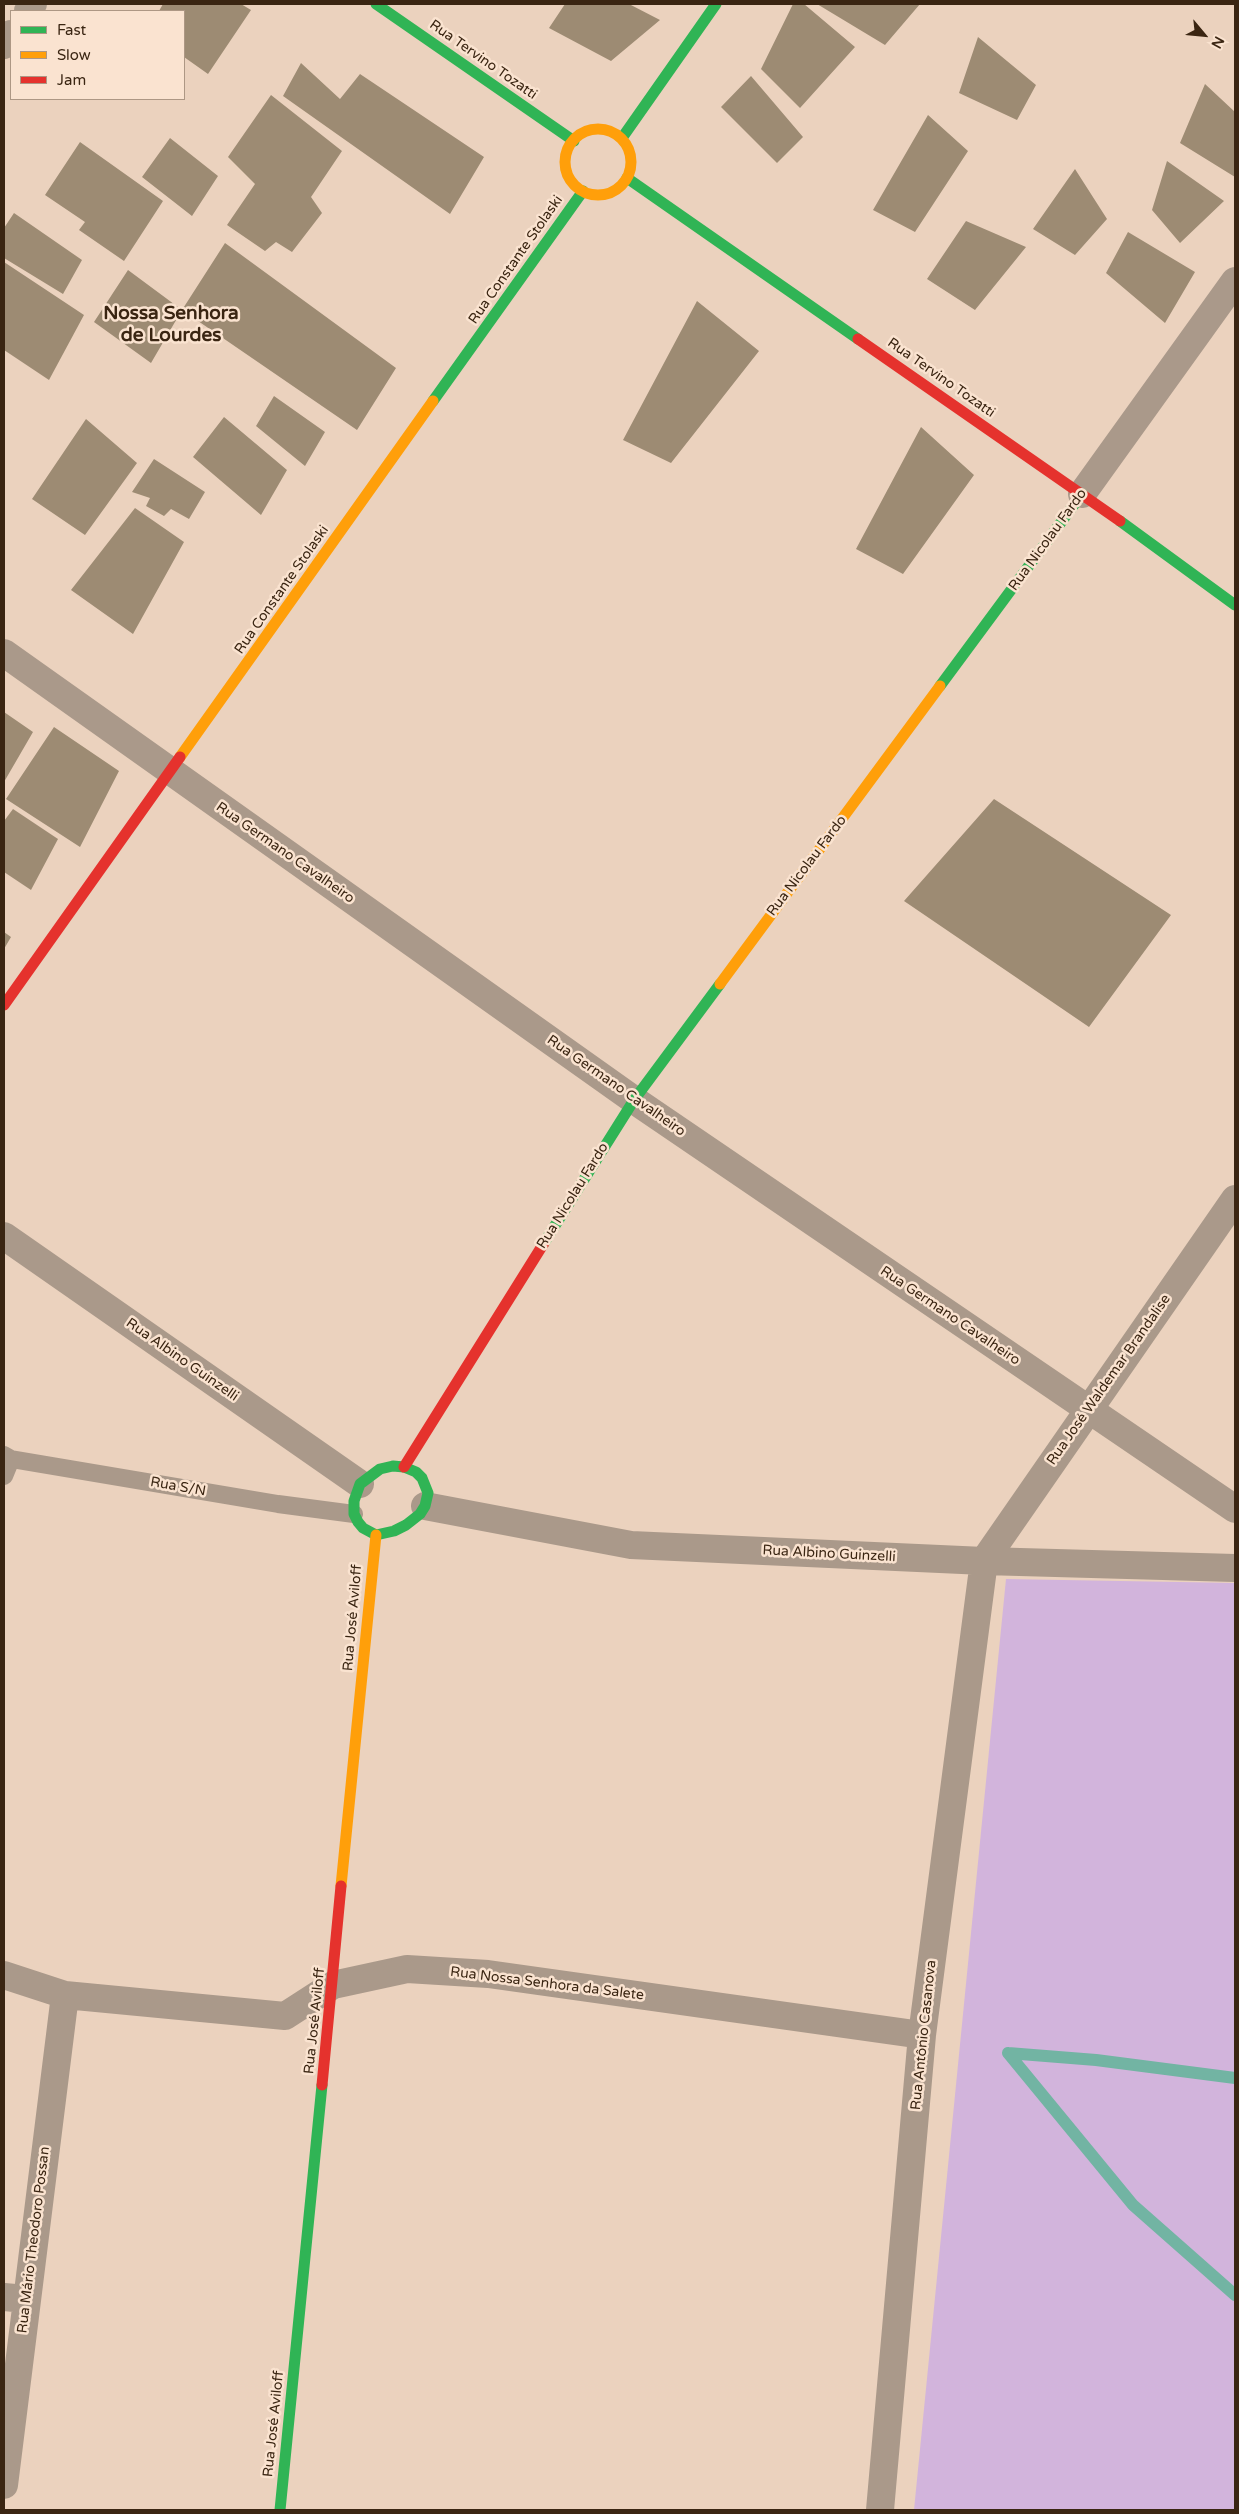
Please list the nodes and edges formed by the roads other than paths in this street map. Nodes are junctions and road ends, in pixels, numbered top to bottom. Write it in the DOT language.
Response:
graph roads {
  1 [pos="376,4"];
  2 [pos="716,4"];
  3 [pos="622,138"];
  4 [pos="574,141"];
  5 [pos="627,178"];
  6 [pos="583,191"];
  7 [pos="1235,281"];
  8 [pos="1082,494"];
  9 [pos="1235,605"];
  10 [pos="4,653"];
  11 [pos="171,772"];
  12 [pos="4,1005"];
  13 [pos="634,1100"];
  14 [pos="1235,1199"];
  15 [pos="4,1236"];
  16 [pos="1088,1410"];
  17 [pos="7,1457"];
  18 [pos="404,1467"];
  19 [pos="4,1476"];
  20 [pos="360,1484"];
  21 [pos="426,1506"];
  22 [pos="1235,1509"];
  23 [pos="354,1514"];
  24 [pos="376,1535"];
  25 [pos="984,1561"];
  26 [pos="1235,1568"];
  27 [pos="4,1975"];
  28 [pos="333,1985"];
  29 [pos="65,1995"];
  30 [pos="922,2035"];
  31 [pos="15,2298"];
  32 [pos="4,2485"];
  33 [pos="280,2510"];
  34 [pos="880,2510"];
  1 -- 4 [label="street, Rua Tervino Tozatti"];
  2 -- 3 [label="street"];
  3 -- 4 [label="street"];
  3 -- 5 [label="street"];
  4 -- 6 [label="street"];
  5 -- 6 [label="street"];
  5 -- 8 [label="street, Rua Tervino Tozatti"];
  6 -- 11 [label="street, Rua Constante Stolaski"];
  7 -- 8 [label="street, Rua Nicolau Fardo"];
  8 -- 9 [label="street, Rua Tervino Tozatti"];
  8 -- 13 [label="street, Rua Nicolau Fardo"];
  10 -- 11 [label="street, Rua Germano Cavalheiro"];
  11 -- 12 [label="street, Rua Constante Stolaski"];
  11 -- 13 [label="street, Rua Germano Cavalheiro"];
  13 -- 16 [label="street, Rua Germano Cavalheiro"];
  13 -- 18 [label="street, Rua Nicolau Fardo"];
  14 -- 16 [label="street, Rua José Waldemar Brandalise"];
  15 -- 20 [label="street, Rua Albino Guinzelli"];
  16 -- 22 [label="street, Rua Germano Cavalheiro"];
  16 -- 25 [label="street, Rua José Waldemar Brandalise"];
  17 -- 19 [label="lane"];
  17 -- 23 [label="lane, Rua S/N"];
  18 -- 20 [label="street"];
  18 -- 21 [label="street"];
  20 -- 23 [label="street"];
  21 -- 24 [label="street"];
  21 -- 25 [label="street, Rua Albino Guinzelli"];
  23 -- 24 [label="street"];
  24 -- 28 [label="street, Rua José Aviloff"];
  25 -- 26 [label="street, Rua Albino Guinzelli"];
  25 -- 30 [label="street, Rua Antônio Casanova"];
  27 -- 29 [label="street, Rua Nossa Senhora da Salete"];
  28 -- 29 [label="street, Rua Nossa Senhora da Salete"];
  28 -- 30 [label="street, Rua Nossa Senhora da Salete"];
  28 -- 33 [label="street, Rua José Aviloff"];
  29 -- 31 [label="street, Rua Mário Theodoro Possan"];
  30 -- 34 [label="street, Rua Antônio Casanova"];
  31 -- 32 [label="street, Rua Mário Theodoro Possan"];
}
